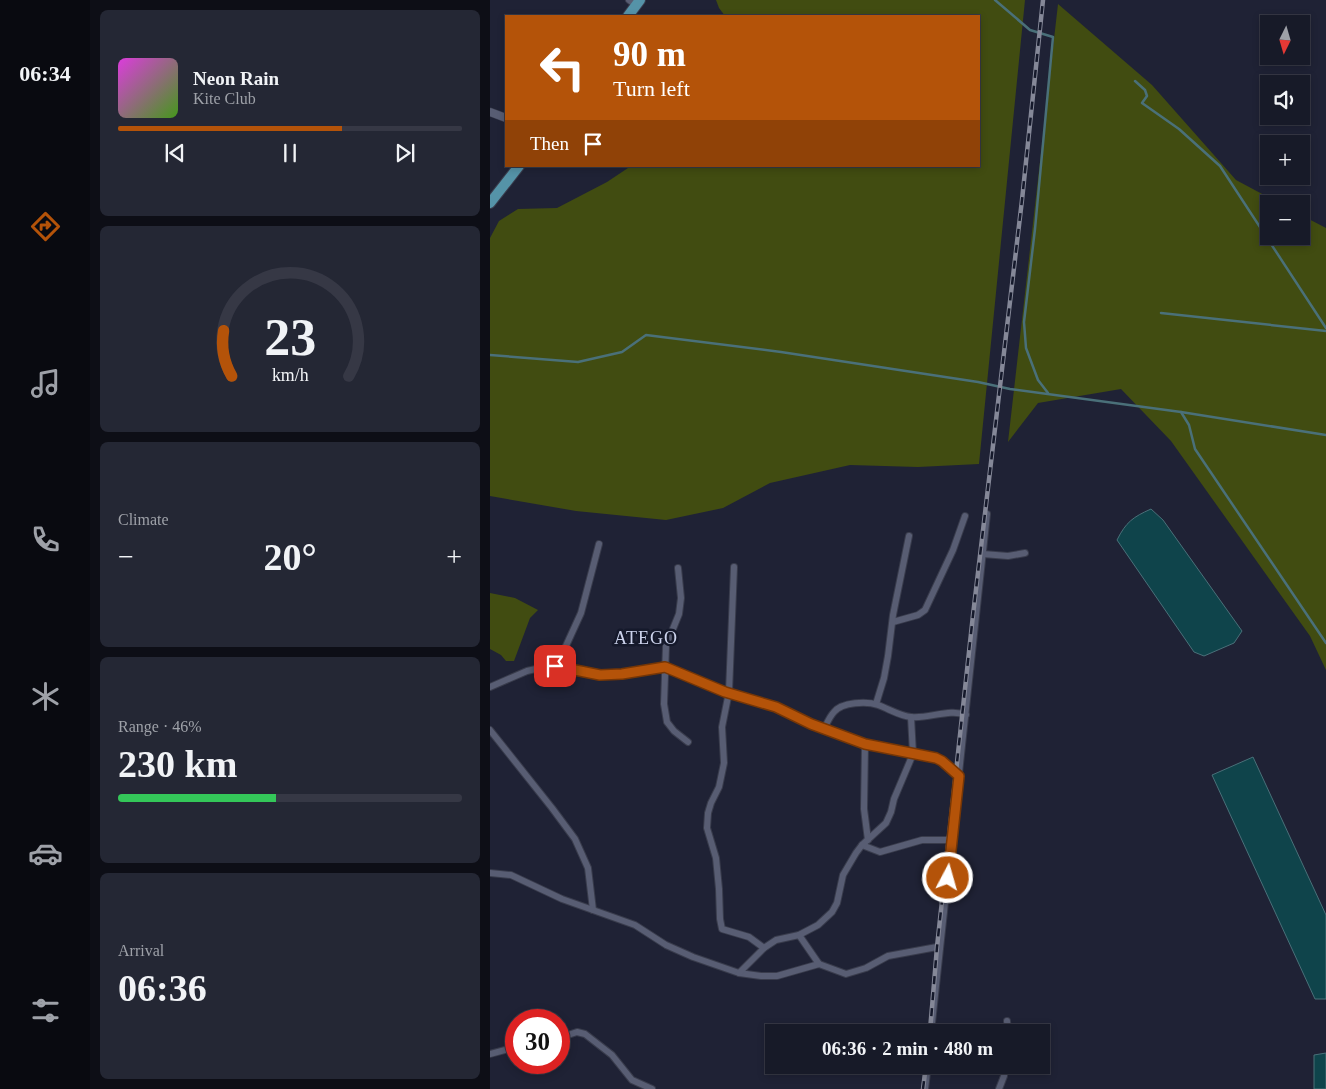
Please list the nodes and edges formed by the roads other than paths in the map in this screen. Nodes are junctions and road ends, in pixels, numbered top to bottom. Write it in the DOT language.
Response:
graph roads {
  1 [pos="635,2"];
  2 [pos="628,15"];
  3 [pos="490,112"];
  4 [pos="505,118"];
  5 [pos="518,167"];
  6 [pos="490,203"];
  7 [pos="987,514"];
  8 [pos="965,516"];
  9 [pos="909,536"];
  10 [pos="599,544"];
  11 [pos="1025,553"];
  12 [pos="983,554"];
  13 [pos="678,568"];
  14 [pos="734,568"];
  15 [pos="892,622"];
  16 [pos="555,666"];
  17 [pos="665,667"];
  18 [pos="490,687"];
  19 [pos="729,692"];
  20 [pos="876,704"];
  21 [pos="966,715"];
  22 [pos="911,717"];
  23 [pos="824,728"];
  24 [pos="490,730"];
  25 [pos="688,742"];
  26 [pos="865,744"];
  27 [pos="914,754"];
  28 [pos="959,776"];
  29 [pos="952,840"];
  30 [pos="865,843"];
  31 [pos="490,873"];
  32 [pos="593,910"];
  33 [pos="799,935"];
  34 [pos="764,948"];
  35 [pos="940,948"];
  36 [pos="819,964"];
  37 [pos="740,973"];
  38 [pos="1007,1021"];
  39 [pos="932,1024"];
  40 [pos="1007,1024"];
  41 [pos="570,1034"];
  42 [pos="505,1050"];
  43 [pos="490,1054"];
  44 [pos="927,1074"];
  45 [pos="1004,1074"];
  46 [pos="652,1089"];
  47 [pos="925,1089"];
  48 [pos="999,1089"];
  1 -- 2 [label="main road"];
  3 -- 4 [label="street"];
  5 -- 6 [label="main road"];
  7 -- 12 [label="street"];
  8 -- 15 [label="street"];
  9 -- 15 [label="street"];
  10 -- 16 [label="street"];
  11 -- 12 [label="street"];
  12 -- 21 [label="street"];
  13 -- 17 [label="street"];
  14 -- 19 [label="street"];
  15 -- 20 [label="street"];
  16 -- 17 [label="street"];
  16 -- 18 [label="street"];
  17 -- 19 [label="street"];
  17 -- 25 [label="street"];
  19 -- 23 [label="street"];
  19 -- 34 [label="street"];
  20 -- 22 [label="street"];
  20 -- 23 [label="street"];
  21 -- 22 [label="street"];
  21 -- 28 [label="street"];
  22 -- 27 [label="street"];
  23 -- 26 [label="street"];
  24 -- 32 [label="street"];
  26 -- 27 [label="street"];
  26 -- 30 [label="street"];
  27 -- 28 [label="street"];
  27 -- 30 [label="street"];
  28 -- 29 [label="street"];
  29 -- 30 [label="street"];
  29 -- 35 [label="street"];
  30 -- 33 [label="street"];
  31 -- 32 [label="street"];
  32 -- 37 [label="street"];
  33 -- 34 [label="street"];
  33 -- 36 [label="street"];
  34 -- 37 [label="street"];
  35 -- 36 [label="street"];
  35 -- 39 [label="street"];
  36 -- 37 [label="street"];
  38 -- 40 [label="street"];
  41 -- 46 [label="street"];
  42 -- 43 [label="street"];
  44 -- 47 [label="street"];
  45 -- 48 [label="street"];
}
